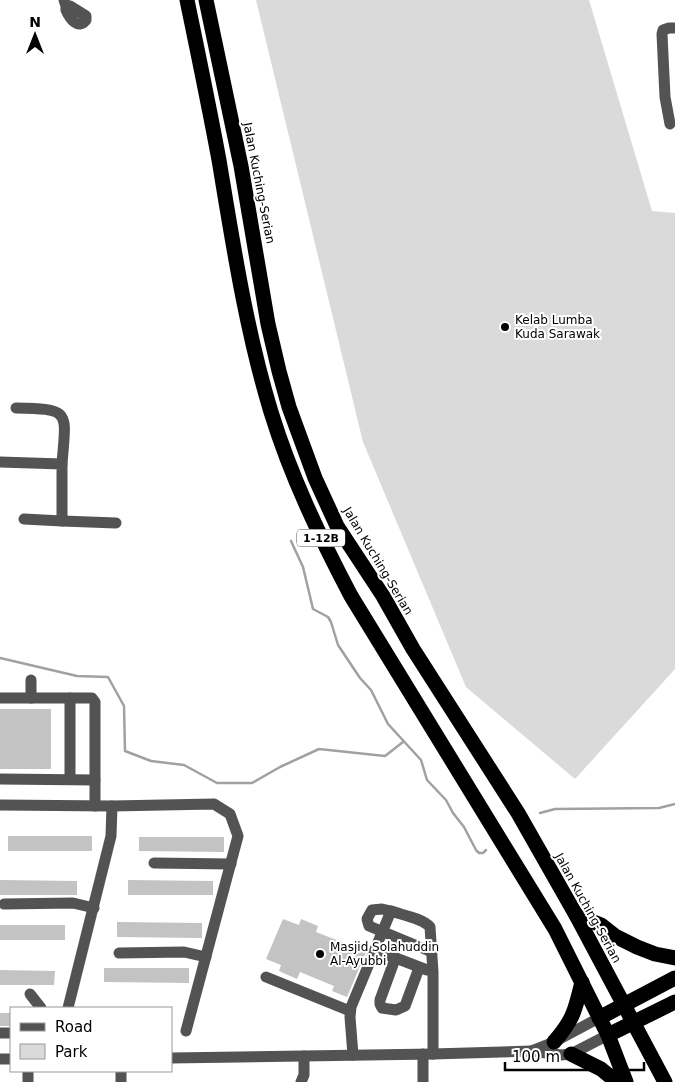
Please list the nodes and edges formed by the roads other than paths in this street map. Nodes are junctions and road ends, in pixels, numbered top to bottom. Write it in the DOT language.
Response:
graph roads {
  1 [pos="187,0"];
  2 [pos="206,0"];
  3 [pos="675,28"];
  4 [pos="670,124"];
  5 [pos="16,408"];
  6 [pos="0,462"];
  7 [pos="62,464"];
  8 [pos="24,519"];
  9 [pos="62,521"];
  10 [pos="116,523"];
  11 [pos="31,680"];
  12 [pos="0,698"];
  13 [pos="31,698"];
  14 [pos="70,698"];
  15 [pos="0,779"];
  16 [pos="70,780"];
  17 [pos="94,780"];
  18 [pos="0,805"];
  19 [pos="95,806"];
  20 [pos="112,806"];
  21 [pos="154,863"];
  22 [pos="231,864"];
  23 [pos="4,904"];
  24 [pos="94,908"];
  25 [pos="391,911"];
  26 [pos="576,915"];
  27 [pos="382,932"];
  28 [pos="375,950"];
  29 [pos="432,952"];
  30 [pos="119,954"];
  31 [pos="206,958"];
  32 [pos="675,958"];
  33 [pos="395,959"];
  34 [pos="419,968"];
  35 [pos="433,972"];
  36 [pos="266,976"];
  37 [pos="675,978"];
  38 [pos="582,982"];
  39 [pos="30,994"];
  40 [pos="625,1005"];
  41 [pos="671,1006"];
  42 [pos="41,1007"];
  43 [pos="68,1007"];
  44 [pos="350,1011"];
  45 [pos="599,1018"];
  46 [pos="634,1022"];
  47 [pos="186,1031"];
  48 [pos="608,1035"];
  49 [pos="554,1042"];
  50 [pos="531,1051"];
  51 [pos="428,1054"];
  52 [pos="571,1054"];
  53 [pos="353,1055"];
  54 [pos="304,1056"];
  55 [pos="172,1058"];
  56 [pos="301,1082"];
  57 [pos="423,1082"];
  58 [pos="617,1082"];
  59 [pos="626,1082"];
  60 [pos="665,1082"];
  1 -- 38 [label="highway, 1-12B"];
  2 -- 26 [label="highway, Jalan Kuching-Serian"];
  3 -- 4 [label="street"];
  5 -- 7 [label="street"];
  6 -- 7 [label="street"];
  7 -- 9 [label="street"];
  8 -- 9 [label="street"];
  9 -- 10 [label="street"];
  11 -- 13 [label="street"];
  12 -- 13 [label="street"];
  13 -- 14 [label="street"];
  14 -- 16 [label="street"];
  14 -- 17 [label="street"];
  15 -- 16 [label="street"];
  16 -- 17 [label="street"];
  17 -- 19 [label="street"];
  18 -- 19 [label="street"];
  19 -- 20 [label="street"];
  20 -- 22 [label="street"];
  20 -- 24 [label="street"];
  21 -- 22 [label="street"];
  22 -- 31 [label="street"];
  23 -- 24 [label="street"];
  24 -- 43 [label="street"];
  25 -- 27 [label="street"];
  25 -- 27 [label="street"];
  25 -- 29 [label="street"];
  26 -- 32 [label="highway"];
  26 -- 40 [label="highway, Jalan Kuching-Serian"];
  27 -- 28 [label="street"];
  27 -- 29 [label="street"];
  28 -- 33 [label="street"];
  28 -- 44 [label="street"];
  29 -- 35 [label="street"];
  30 -- 31 [label="street"];
  31 -- 47 [label="street"];
  33 -- 34 [label="street"];
  33 -- 34 [label="street"];
  34 -- 35 [label="street"];
  35 -- 51 [label="street"];
  36 -- 44 [label="street"];
  37 -- 40 [label="highway"];
  38 -- 45 [label="highway, 1-12B"];
  38 -- 49 [label="highway"];
  39 -- 42 [label="street"];
  40 -- 45 [label="highway"];
  40 -- 46 [label="highway, Jalan Kuching-Serian"];
  41 -- 46 [label="highway"];
  44 -- 53 [label="street"];
  45 -- 48 [label="highway, 1-12B"];
  45 -- 49 [label="street"];
  46 -- 48 [label="highway"];
  46 -- 60 [label="highway, Jalan Kuching-Serian"];
  48 -- 52 [label="street"];
  48 -- 59 [label="highway, 1-12B"];
  49 -- 50 [label="street"];
  50 -- 51 [label="street"];
  50 -- 52 [label="street"];
  51 -- 53 [label="street"];
  51 -- 57 [label="street"];
  52 -- 58 [label="highway"];
  53 -- 54 [label="street"];
  54 -- 55 [label="street"];
  54 -- 56 [label="street"];
}
